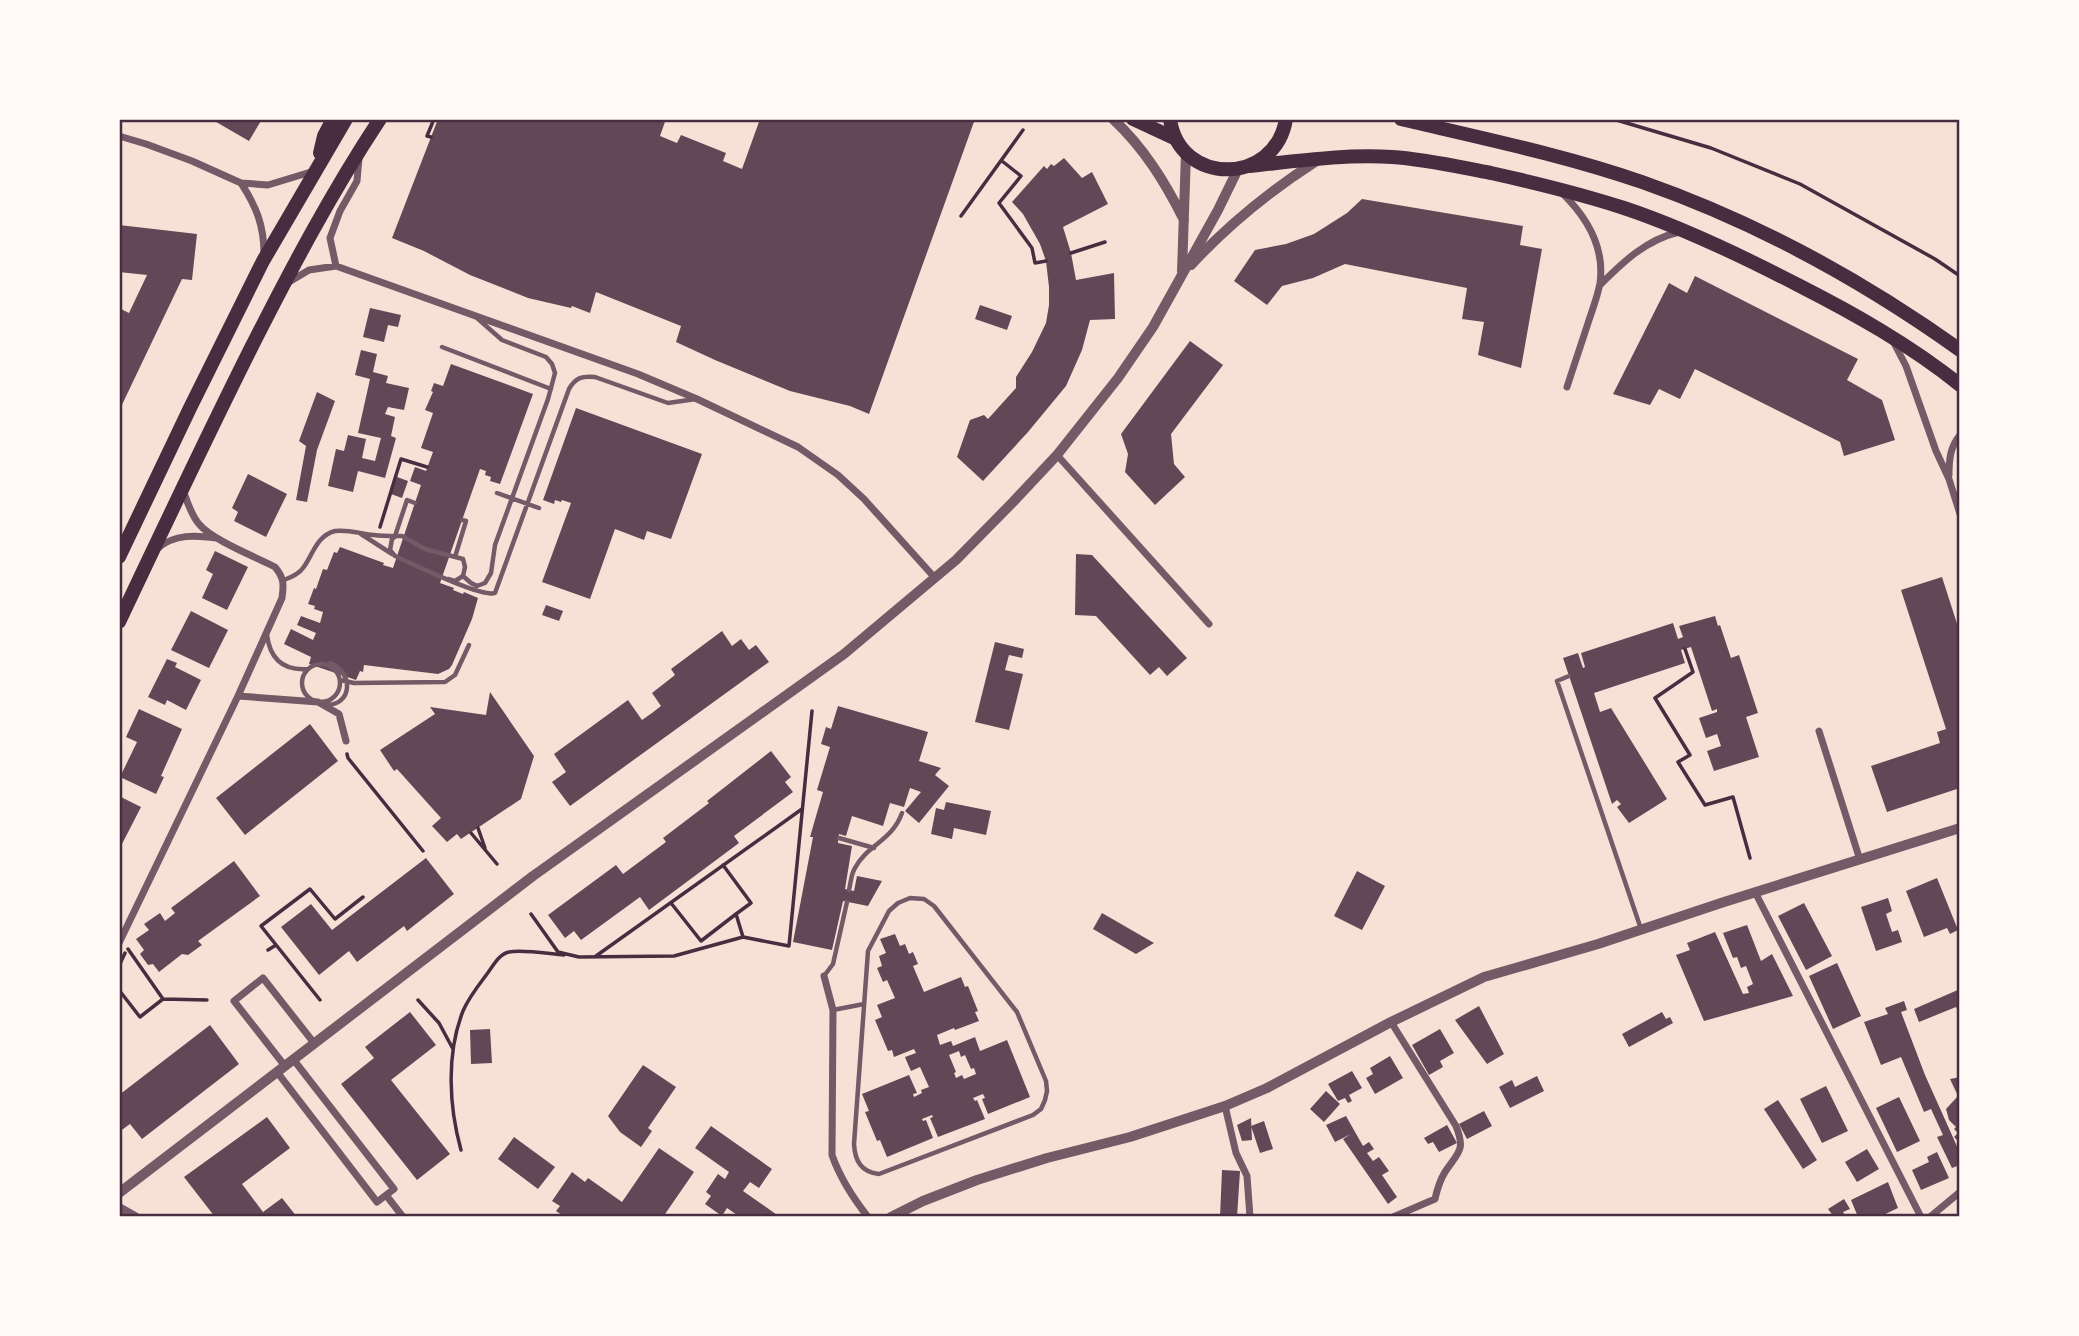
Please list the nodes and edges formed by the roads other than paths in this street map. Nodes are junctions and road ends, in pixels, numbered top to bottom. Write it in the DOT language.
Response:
graph roads {
  1 [pos="333,119"];
  2 [pos="346,119"];
  3 [pos="380,119"];
  4 [pos="1113,119"];
  5 [pos="1133,119"];
  6 [pos="1170,119"];
  7 [pos="1286,119"];
  8 [pos="1401,119"];
  9 [pos="119,136"];
  10 [pos="1176,139"];
  11 [pos="360,149"];
  12 [pos="1186,153"];
  13 [pos="1321,158"];
  14 [pos="1244,167"];
  15 [pos="315,171"];
  16 [pos="241,183"];
  17 [pos="1558,189"];
  18 [pos="1184,220"];
  19 [pos="1682,231"];
  20 [pos="264,261"];
  21 [pos="336,265"];
  22 [pos="1182,275"];
  23 [pos="1600,285"];
  24 [pos="282,286"];
  25 [pos="474,316"];
  26 [pos="1888,334"];
  27 [pos="442,347"];
  28 [pos="1960,350"];
  29 [pos="1960,385"];
  30 [pos="1567,387"];
  31 [pos="551,389"];
  32 [pos="697,399"];
  33 [pos="1960,435"];
  34 [pos="1057,455"];
  35 [pos="1949,479"];
  36 [pos="183,488"];
  37 [pos="497,493"];
  38 [pos="512,497"];
  39 [pos="415,503"];
  40 [pos="528,503"];
  41 [pos="540,508"];
  42 [pos="1960,514"];
  43 [pos="462,520"];
  44 [pos="357,532"];
  45 [pos="398,536"];
  46 [pos="218,538"];
  47 [pos="152,553"];
  48 [pos="395,556"];
  49 [pos="119,557"];
  50 [pos="455,557"];
  51 [pos="463,576"];
  52 [pos="935,578"];
  53 [pos="448,579"];
  54 [pos="284,580"];
  55 [pos="119,622"];
  56 [pos="1209,624"];
  57 [pos="267,633"];
  58 [pos="469,645"];
  59 [pos="319,663"];
  60 [pos="308,668"];
  61 [pos="1569,676"];
  62 [pos="340,680"];
  63 [pos="347,681"];
  64 [pos="238,696"];
  65 [pos="320,703"];
  66 [pos="1819,731"];
  67 [pos="346,741"];
  68 [pos="902,813"];
  69 [pos="1960,828"];
  70 [pos="839,838"];
  71 [pos="874,848"];
  72 [pos="1860,860"];
  73 [pos="849,890"];
  74 [pos="1755,892"];
  75 [pos="847,902"];
  76 [pos="1642,929"];
  77 [pos="119,943"];
  78 [pos="824,976"];
  79 [pos="864,1004"];
  80 [pos="833,1010"];
  81 [pos="1391,1021"];
  82 [pos="313,1043"];
  83 [pos="285,1066"];
  84 [pos="1225,1106"];
  85 [pos="1960,1192"];
  86 [pos="119,1193"];
  87 [pos="386,1195"];
  88 [pos="119,1208"];
  89 [pos="135,1217"];
  90 [pos="403,1217"];
  91 [pos="868,1217"];
  92 [pos="891,1217"];
  93 [pos="1250,1217"];
  94 [pos="1393,1217"];
  95 [pos="1922,1217"];
  96 [pos="1930,1217"];
  1 -- 15 [label="main road"];
  2 -- 15 [label="main road"];
  3 -- 11 [label="main road"];
  4 -- 18 [label="street"];
  5 -- 10 [label="main road"];
  6 -- 10 [label="main road"];
  7 -- 14 [label="main road"];
  8 -- 28 [label="main road"];
  9 -- 16 [label="street"];
  10 -- 12 [label="main road"];
  11 -- 21 [label="street"];
  11 -- 24 [label="main road"];
  12 -- 14 [label="main road"];
  12 -- 18 [label="street"];
  13 -- 14 [label="main road"];
  13 -- 17 [label="main road"];
  13 -- 22 [label="street"];
  14 -- 22 [label="street"];
  15 -- 16 [label="street"];
  15 -- 20 [label="main road"];
  16 -- 20 [label="street"];
  17 -- 19 [label="main road"];
  17 -- 23 [label="street"];
  18 -- 22 [label="street"];
  19 -- 23 [label="street"];
  19 -- 26 [label="main road"];
  20 -- 49 [label="main road"];
  21 -- 24 [label="street"];
  21 -- 25 [label="street"];
  22 -- 34 [label="street"];
  23 -- 30 [label="street"];
  24 -- 36 [label="main road"];
  25 -- 31 [label="lane"];
  25 -- 32 [label="street"];
  26 -- 29 [label="main road"];
  26 -- 35 [label="street"];
  27 -- 31 [label="lane"];
  31 -- 38 [label="lane"];
  32 -- 40 [label="lane"];
  32 -- 52 [label="street"];
  33 -- 35 [label="street"];
  34 -- 52 [label="street"];
  34 -- 56 [label="street"];
  35 -- 42 [label="street"];
  36 -- 46 [label="street"];
  36 -- 47 [label="main road"];
  37 -- 38 [label="lane"];
  38 -- 40 [label="lane"];
  38 -- 51 [label="lane"];
  39 -- 45 [label="lane"];
  40 -- 41 [label="lane"];
  40 -- 53 [label="lane"];
  43 -- 50 [label="lane"];
  44 -- 45 [label="lane"];
  44 -- 48 [label="lane"];
  44 -- 54 [label="lane"];
  45 -- 48 [label="lane"];
  45 -- 50 [label="lane"];
  46 -- 47 [label="street"];
  46 -- 54 [label="street"];
  47 -- 55 [label="main road"];
  48 -- 53 [label="lane"];
  50 -- 51 [label="lane"];
  51 -- 53 [label="lane"];
  52 -- 82 [label="street"];
  54 -- 57 [label="street"];
  57 -- 60 [label="lane"];
  57 -- 64 [label="street"];
  58 -- 63 [label="lane"];
  59 -- 60 [label="lane"];
  59 -- 62 [label="lane"];
  59 -- 63 [label="lane"];
  60 -- 65 [label="lane"];
  61 -- 76 [label="lane"];
  62 -- 63 [label="lane"];
  62 -- 65 [label="lane"];
  63 -- 65 [label="lane"];
  64 -- 65 [label="street"];
  64 -- 77 [label="street"];
  65 -- 67 [label="street"];
  66 -- 72 [label="street"];
  68 -- 71 [label="lane"];
  69 -- 72 [label="street"];
  70 -- 71 [label="lane"];
  71 -- 73 [label="lane"];
  72 -- 74 [label="street"];
  74 -- 76 [label="street"];
  74 -- 95 [label="street"];
  75 -- 78 [label="lane"];
  76 -- 81 [label="street"];
  78 -- 80 [label="street"];
  79 -- 79 [label="lane"];
  79 -- 80 [label="lane"];
  80 -- 91 [label="street"];
  81 -- 84 [label="street"];
  81 -- 94 [label="street"];
  82 -- 83 [label="street"];
  82 -- 83 [label="street"];
  83 -- 86 [label="street"];
  83 -- 87 [label="street"];
  83 -- 87 [label="street"];
  84 -- 92 [label="street"];
  84 -- 93 [label="street"];
  85 -- 96 [label="street"];
  87 -- 90 [label="street"];
  88 -- 89 [label="street"];
}
